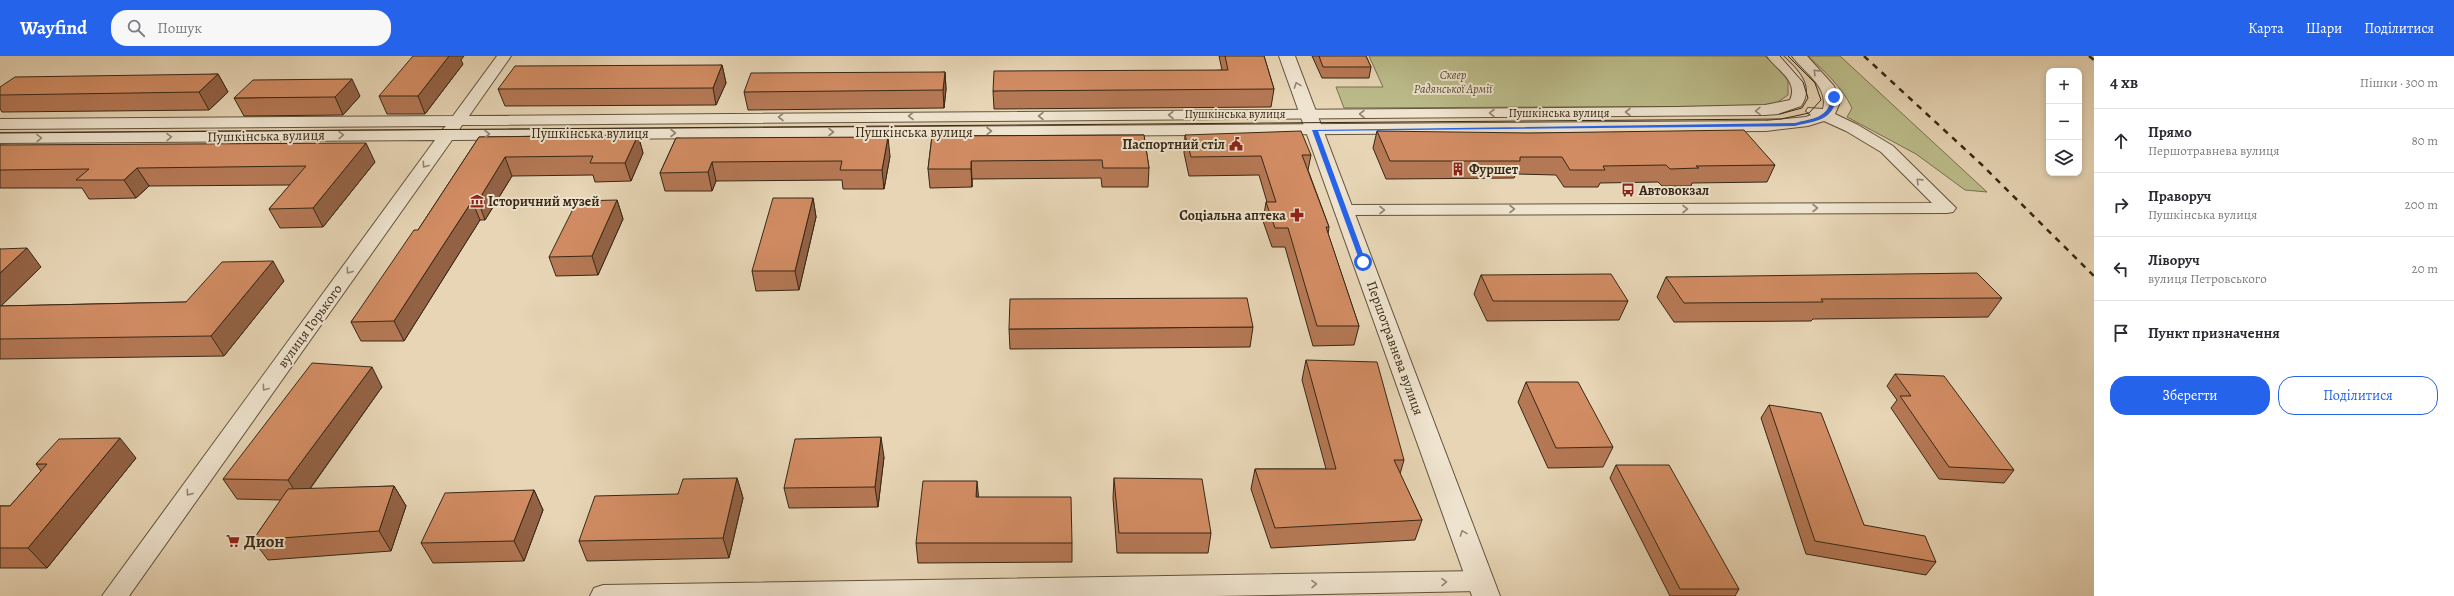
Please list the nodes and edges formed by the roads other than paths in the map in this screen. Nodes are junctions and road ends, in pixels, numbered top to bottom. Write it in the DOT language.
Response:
graph roads {
  1 [pos="504,56"];
  2 [pos="1287,56"];
  3 [pos="1774,56"];
  4 [pos="1799,56"];
  5 [pos="1796,103"];
  6 [pos="1826,115"];
  7 [pos="1311,122"];
  8 [pos="0,124"];
  9 [pos="454,126"];
  10 [pos="0,138"];
  11 [pos="1343,210"];
  12 [pos="1483,588"];
  13 [pos="115,596"];
  14 [pos="603,596"];
  1 -- 9 [label="street, вулиця Горького"];
  7 -- 2 [label="street, Першотравнева вулиця, one-way"];
  3 -- 5 [label="street"];
  6 -- 4 [label="street, one-way"];
  5 -- 6 [label="street"];
  5 -- 7 [label="street, Пушкінська вулиця, one-way"];
  6 -- 7 [label="street, Пушкінська вулиця"];
  11 -- 6 [label="street, one-way"];
  7 -- 9 [label="street, Пушкінська вулиця"];
  7 -- 11 [label="street, Першотравнева вулиця"];
  8 -- 9 [label="street, Пушкінська вулиця"];
  10 -- 9 [label="street, Пушкінська вулиця, one-way"];
  9 -- 13 [label="street, вулиця Горького, one-way"];
  12 -- 11 [label="street, Першотравнева вулиця, one-way"];
  14 -- 12 [label="street, one-way"];
}
